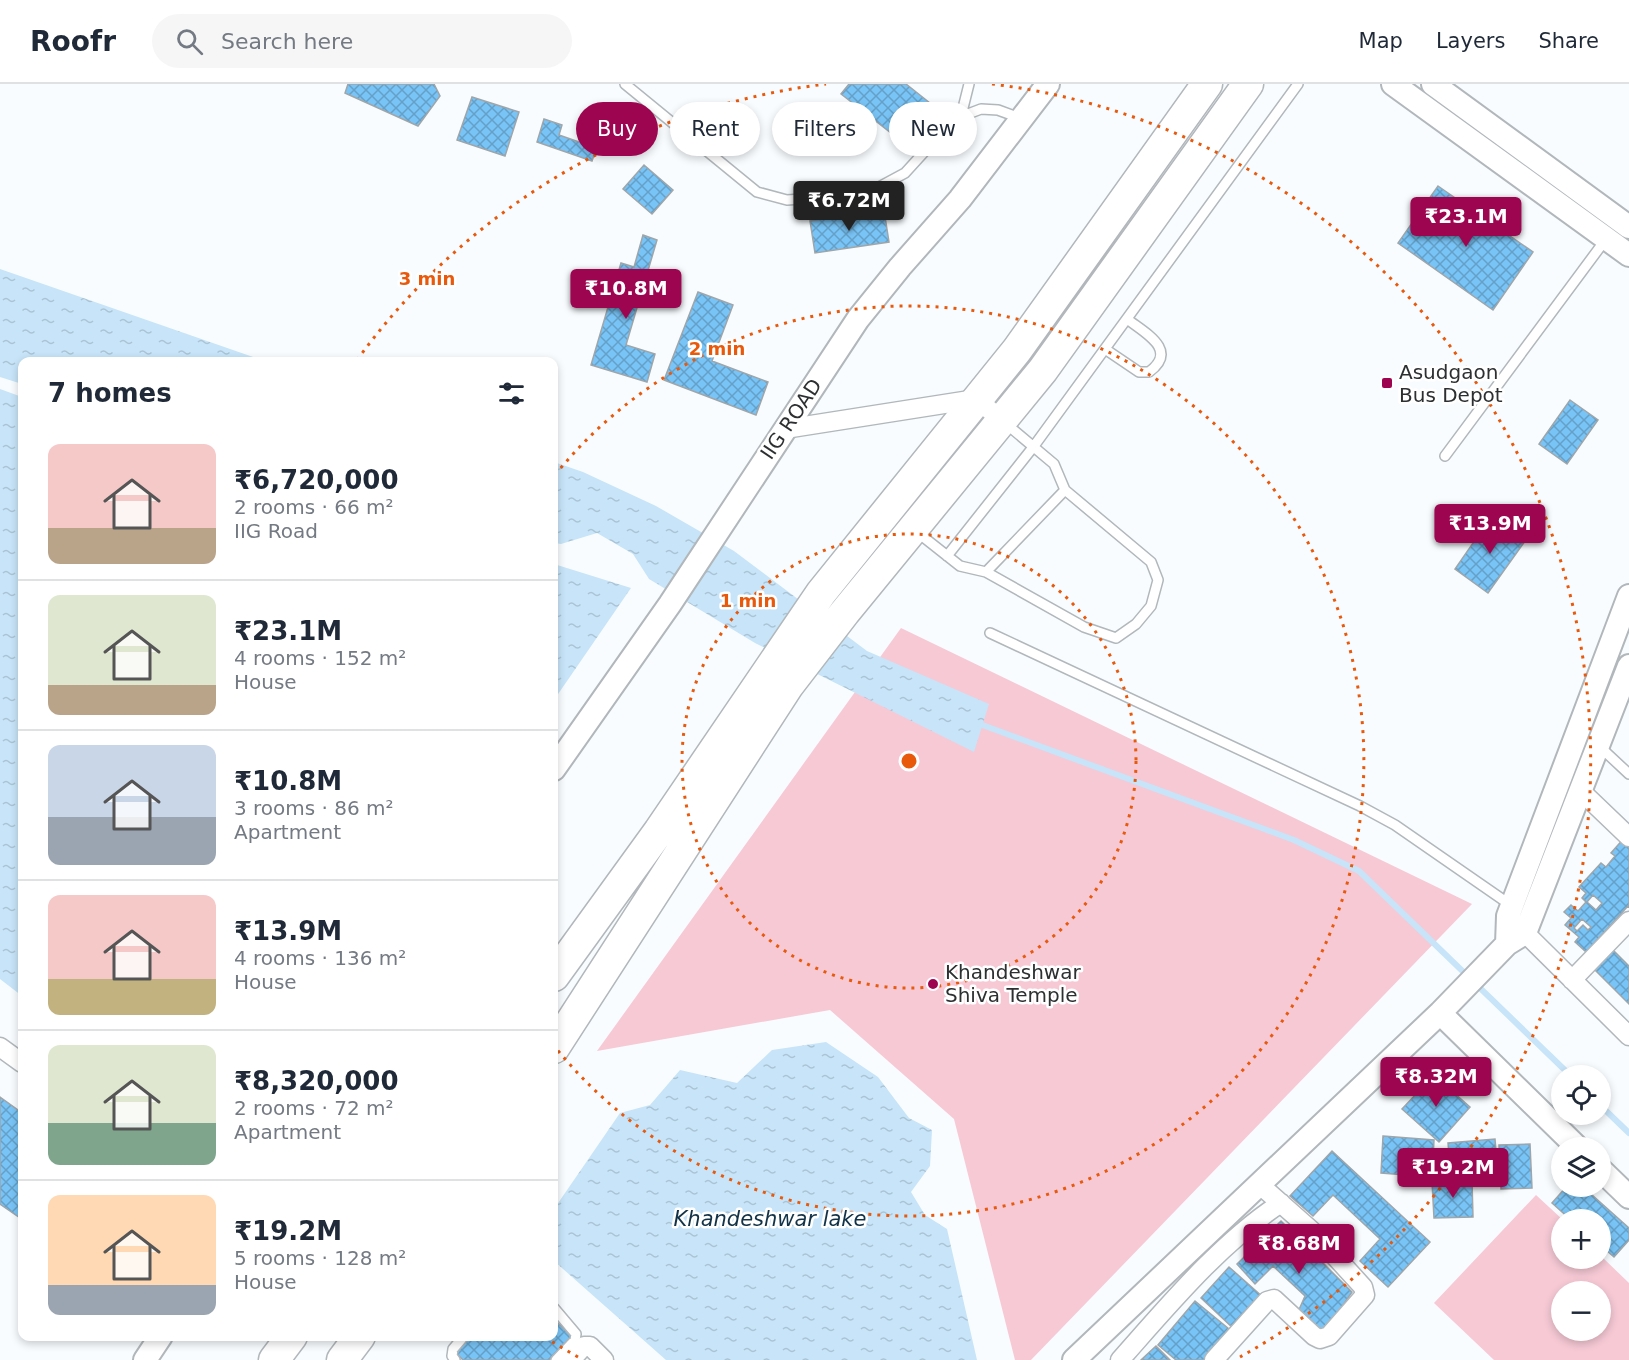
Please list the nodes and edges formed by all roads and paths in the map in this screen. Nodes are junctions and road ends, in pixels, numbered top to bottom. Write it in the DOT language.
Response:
graph roads {
  1 [pos="625,84"];
  2 [pos="969,84"];
  3 [pos="1048,84"];
  4 [pos="1207,84"];
  5 [pos="1298,84"];
  6 [pos="1393,84"];
  7 [pos="1433,84"];
  8 [pos="1248,87"];
  9 [pos="964,102"];
  10 [pos="977,110"];
  11 [pos="1022,119"];
  12 [pos="920,156"];
  13 [pos="1625,223"];
  14 [pos="1606,239"];
  15 [pos="1629,255"];
  16 [pos="1127,319"];
  17 [pos="1105,349"];
  18 [pos="976,399"];
  19 [pos="1002,420"];
  20 [pos="785,429"];
  21 [pos="1034,446"];
  22 [pos="1445,456"];
  23 [pos="1065,490"];
  24 [pos="913,529"];
  25 [pos="947,556"];
  26 [pos="986,572"];
  27 [pos="1629,596"];
  28 [pos="990,633"];
  29 [pos="1627,677"];
  30 [pos="778,678"];
  31 [pos="1589,702"];
  32 [pos="1599,746"];
  33 [pos="558,763"];
  34 [pos="1629,774"];
  35 [pos="1582,792"];
  36 [pos="1629,837"];
  37 [pos="1510,911"];
  38 [pos="1629,921"];
  39 [pos="1515,938"];
  40 [pos="558,970"];
  41 [pos="1572,980"];
  42 [pos="1440,1013"];
  43 [pos="1629,1036"];
  44 [pos="558,1041"];
  45 [pos="0,1047"];
  46 [pos="18,1060"];
  47 [pos="1567,1137"];
  48 [pos="1611,1180"];
  49 [pos="1259,1184"];
  50 [pos="1629,1197"];
  51 [pos="1281,1203"];
  52 [pos="558,1313"];
  53 [pos="157,1341"];
  54 [pos="288,1341"];
  55 [pos="356,1341"];
  56 [pos="460,1341"];
  57 [pos="145,1360"];
  58 [pos="274,1360"];
  59 [pos="342,1360"];
  60 [pos="455,1360"];
  61 [pos="556,1360"];
  62 [pos="571,1360"];
  63 [pos="604,1360"];
  64 [pos="1074,1360"];
  65 [pos="1120,1360"];
  66 [pos="1214,1360"];
  1 -- 12 [label="lane"];
  2 -- 9 [label="lane"];
  3 -- 11 [label="street, IIG ROAD"];
  4 -- 18 [label="highway"];
  5 -- 16 [label="lane"];
  6 -- 14 [label="street"];
  7 -- 13 [label="street"];
  8 -- 19 [label="highway"];
  10 -- 11 [label="lane"];
  11 -- 20 [label="street, IIG ROAD"];
  13 -- 14 [label="lane"];
  14 -- 15 [label="street"];
  14 -- 22 [label="lane"];
  16 -- 17 [label="lane"];
  16 -- 17 [label="lane"];
  17 -- 21 [label="lane"];
  18 -- 19 [label="street"];
  18 -- 20 [label="street"];
  18 -- 30 [label="highway"];
  19 -- 21 [label="lane"];
  19 -- 24 [label="highway"];
  20 -- 33 [label="street, IIG ROAD"];
  21 -- 23 [label="lane"];
  21 -- 25 [label="lane"];
  23 -- 26 [label="lane"];
  23 -- 26 [label="lane"];
  24 -- 25 [label="lane"];
  24 -- 30 [label="highway"];
  25 -- 26 [label="lane"];
  27 -- 31 [label="street"];
  28 -- 37 [label="lane"];
  29 -- 31 [label="street"];
  29 -- 32 [label="street"];
  30 -- 40 [label="highway"];
  30 -- 44 [label="highway"];
  31 -- 37 [label="street"];
  32 -- 34 [label="lane"];
  32 -- 35 [label="street"];
  35 -- 36 [label="street"];
  35 -- 39 [label="street"];
  37 -- 39 [label="street"];
  37 -- 39 [label="lane"];
  38 -- 41 [label="street"];
  39 -- 41 [label="street"];
  39 -- 42 [label="street"];
  41 -- 43 [label="street"];
  42 -- 47 [label="street"];
  42 -- 49 [label="street"];
  45 -- 46 [label="street"];
  48 -- 50 [label="street"];
  49 -- 51 [label="street"];
  49 -- 64 [label="street"];
  51 -- 65 [label="street"];
  51 -- 66 [label="street"];
  52 -- 61 [label="lane"];
  53 -- 57 [label="street"];
  54 -- 58 [label="highway"];
  55 -- 59 [label="highway"];
  56 -- 60 [label="lane"];
  62 -- 63 [label="street"];
}
